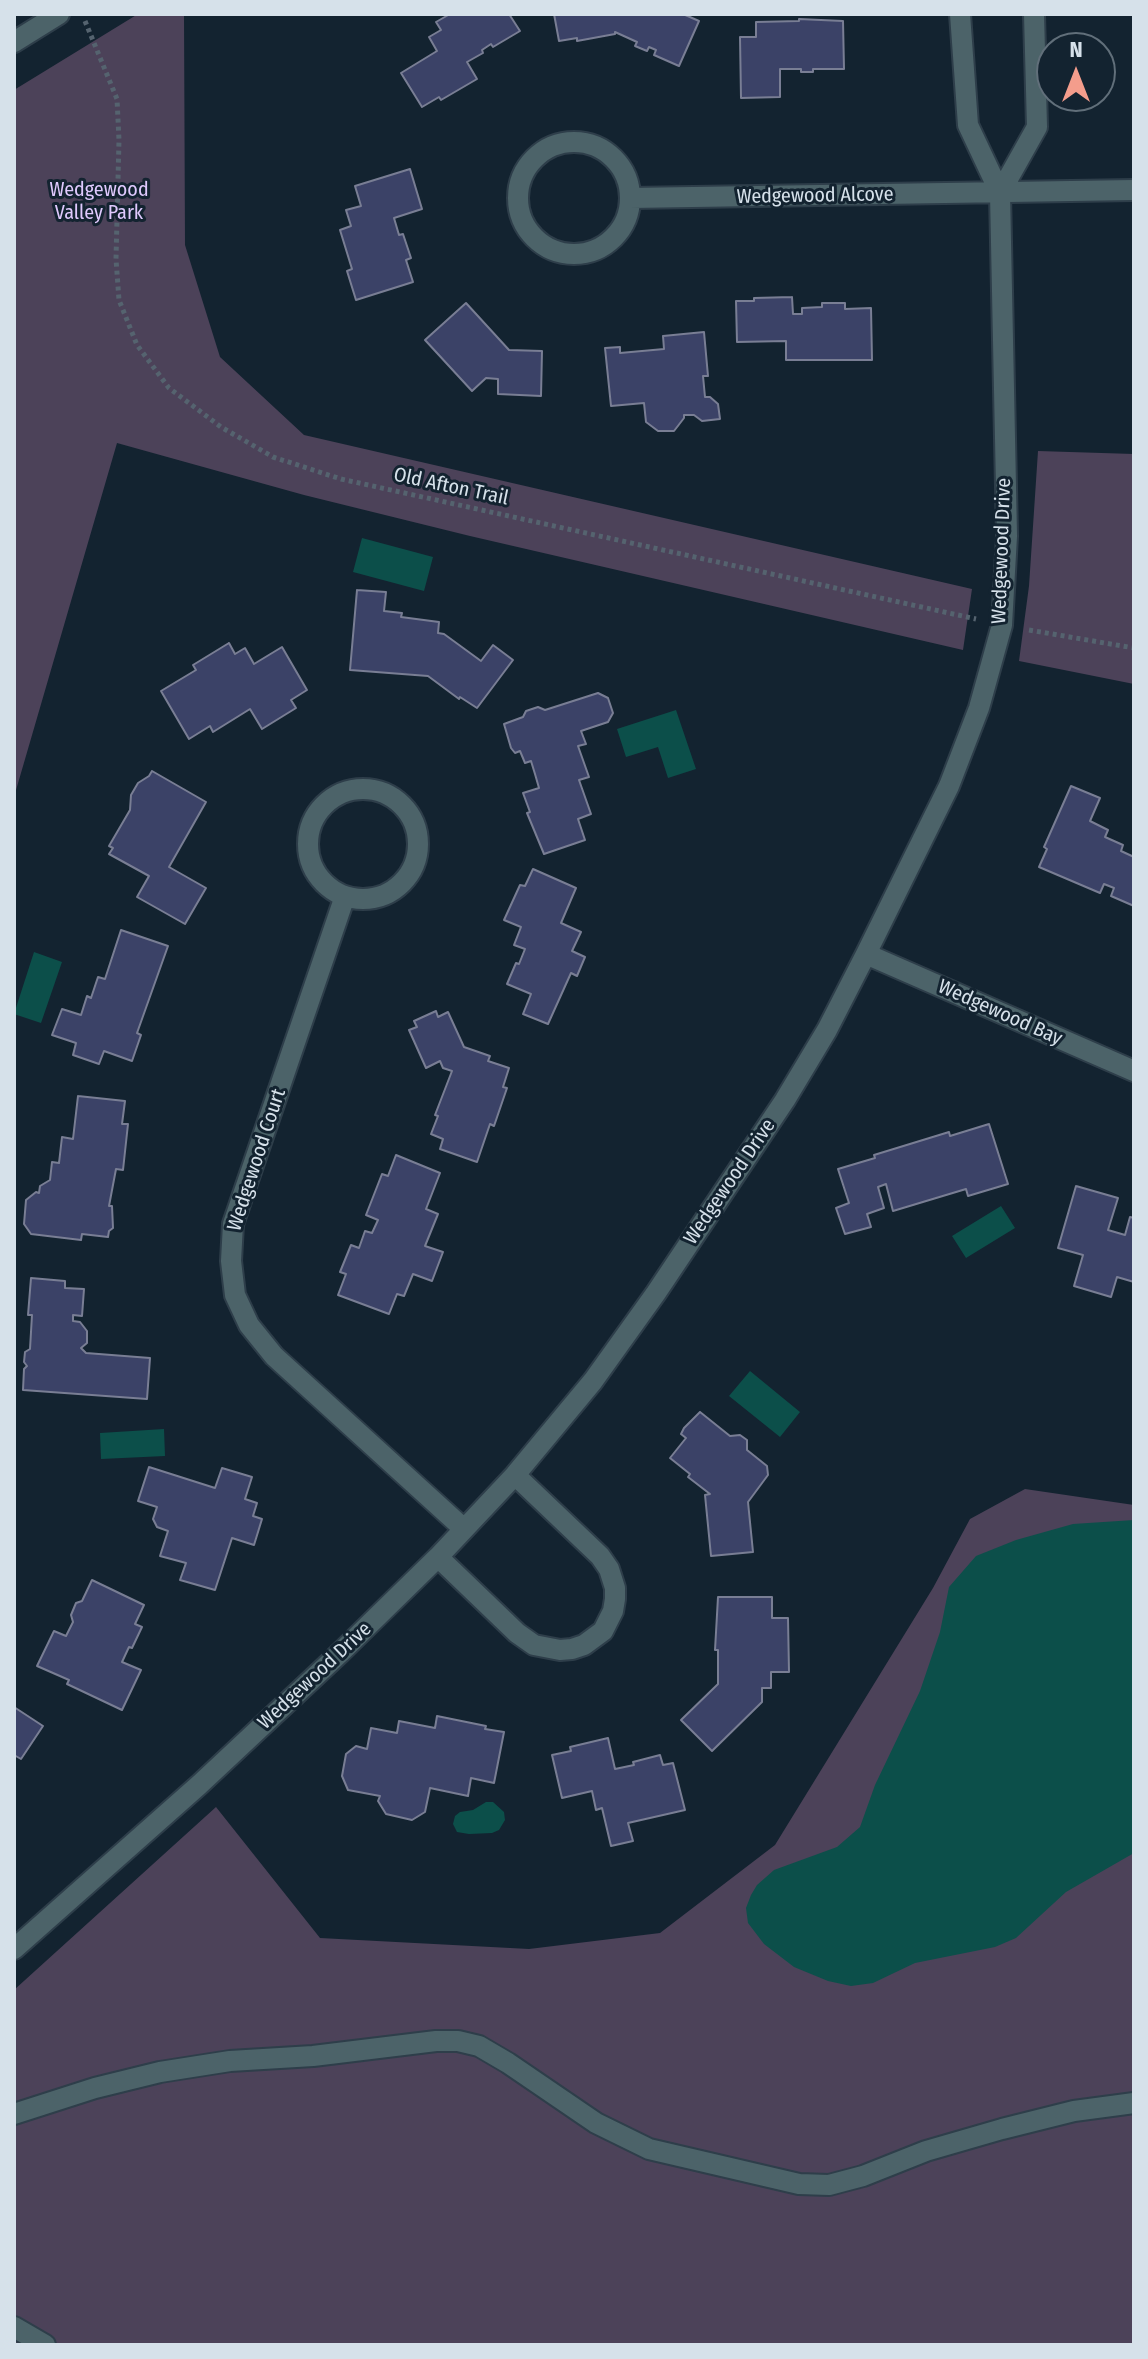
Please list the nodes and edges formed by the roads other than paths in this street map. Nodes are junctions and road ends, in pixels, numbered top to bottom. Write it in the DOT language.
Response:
graph roads {
  1 [pos="59,14"];
  2 [pos="960,14"];
  3 [pos="1034,14"];
  4 [pos="14,42"];
  5 [pos="1134,190"];
  6 [pos="1000,193"];
  7 [pos="630,198"];
  8 [pos="345,896"];
  9 [pos="866,954"];
  10 [pos="1134,1071"];
  11 [pos="515,1475"];
  12 [pos="464,1529"];
  13 [pos="438,1557"];
  14 [pos="14,1949"];
  15 [pos="1134,2103"];
  16 [pos="14,2114"];
  17 [pos="14,2327"];
  18 [pos="45,2345"];
  1 -- 4 [label="street"];
  2 -- 6 [label="street, Wedgewood Drive"];
  3 -- 6 [label="street"];
  5 -- 6 [label="street, Wedgewood Alcove"];
  6 -- 7 [label="street, Wedgewood Alcove"];
  6 -- 9 [label="street, Wedgewood Drive"];
  7 -- 7 [label="street"];
  8 -- 8 [label="street"];
  8 -- 12 [label="street, Wedgewood Court"];
  9 -- 10 [label="street, Wedgewood Bay"];
  9 -- 11 [label="street, Wedgewood Drive"];
  11 -- 12 [label="street, Wedgewood Drive"];
  11 -- 13 [label="street"];
  12 -- 13 [label="street, Wedgewood Drive"];
  13 -- 14 [label="street, Wedgewood Drive"];
  15 -- 16 [label="street"];
  17 -- 18 [label="street"];
}
